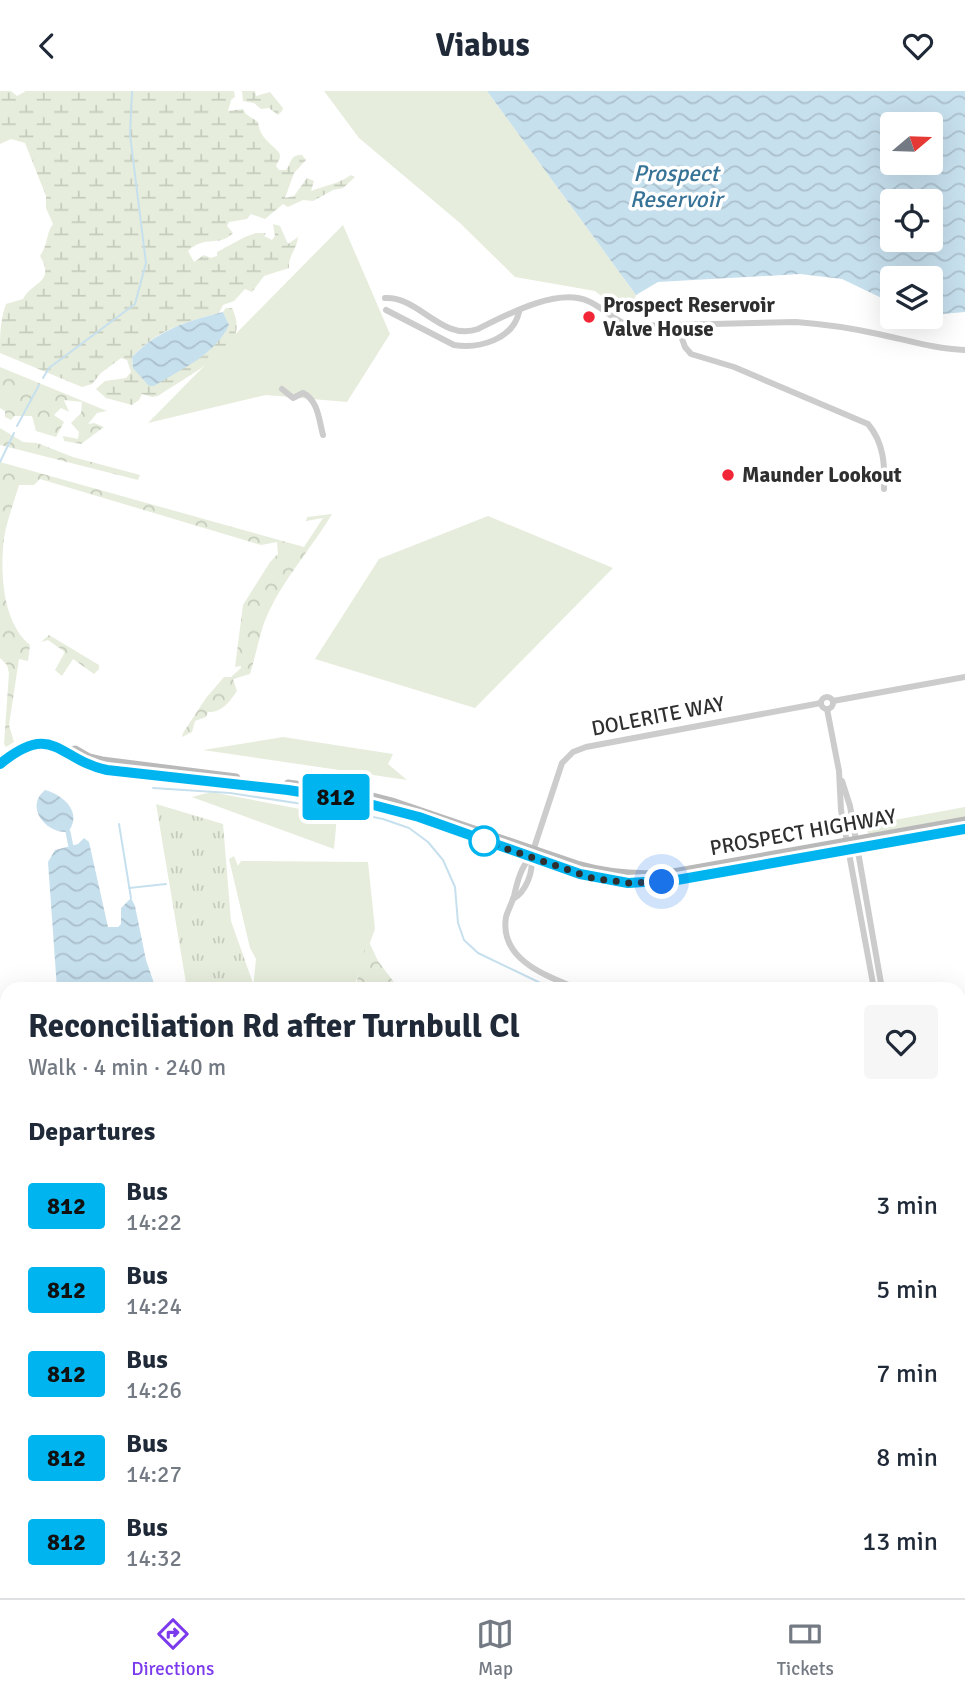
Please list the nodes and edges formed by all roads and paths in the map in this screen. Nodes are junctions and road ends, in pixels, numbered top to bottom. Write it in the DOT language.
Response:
graph roads {
  1 [pos="385,298"];
  2 [pos="386,310"];
  3 [pos="519,312"];
  4 [pos="677,324"];
  5 [pos="965,350"];
  6 [pos="282,389"];
  7 [pos="323,435"];
  8 [pos="884,489"];
  9 [pos="965,677"];
  10 [pos="833,701"];
  11 [pos="821,703"];
  12 [pos="827,709"];
  13 [pos="0,756"];
  14 [pos="0,764"];
  15 [pos="965,821"];
  16 [pos="965,829"];
  17 [pos="852,845"];
  18 [pos="532,853"];
  19 [pos="872,958"];
  20 [pos="562,982"];
  21 [pos="874,982"];
  22 [pos="879,982"];
  1 -- 3 [label="street"];
  2 -- 3 [label="street"];
  3 -- 4 [label="street"];
  4 -- 5 [label="street"];
  4 -- 8 [label="street"];
  6 -- 7 [label="street"];
  9 -- 10 [label="street"];
  10 -- 11 [label="street"];
  10 -- 12 [label="street"];
  11 -- 12 [label="street"];
  11 -- 18 [label="street, DOLERITE WAY"];
  12 -- 17 [label="street"];
  13 -- 18 [label="main road, PROSPECT HIGHWAY"];
  14 -- 18 [label="main road, PROSPECT HIGHWAY"];
  15 -- 17 [label="main road, PROSPECT HIGHWAY"];
  16 -- 17 [label="main road, PROSPECT HIGHWAY"];
  17 -- 18 [label="main road, PROSPECT HIGHWAY"];
  17 -- 19 [label="street"];
  18 -- 20 [label="street, DOLERITE WAY"];
  19 -- 21 [label="street"];
  19 -- 22 [label="street"];
}
